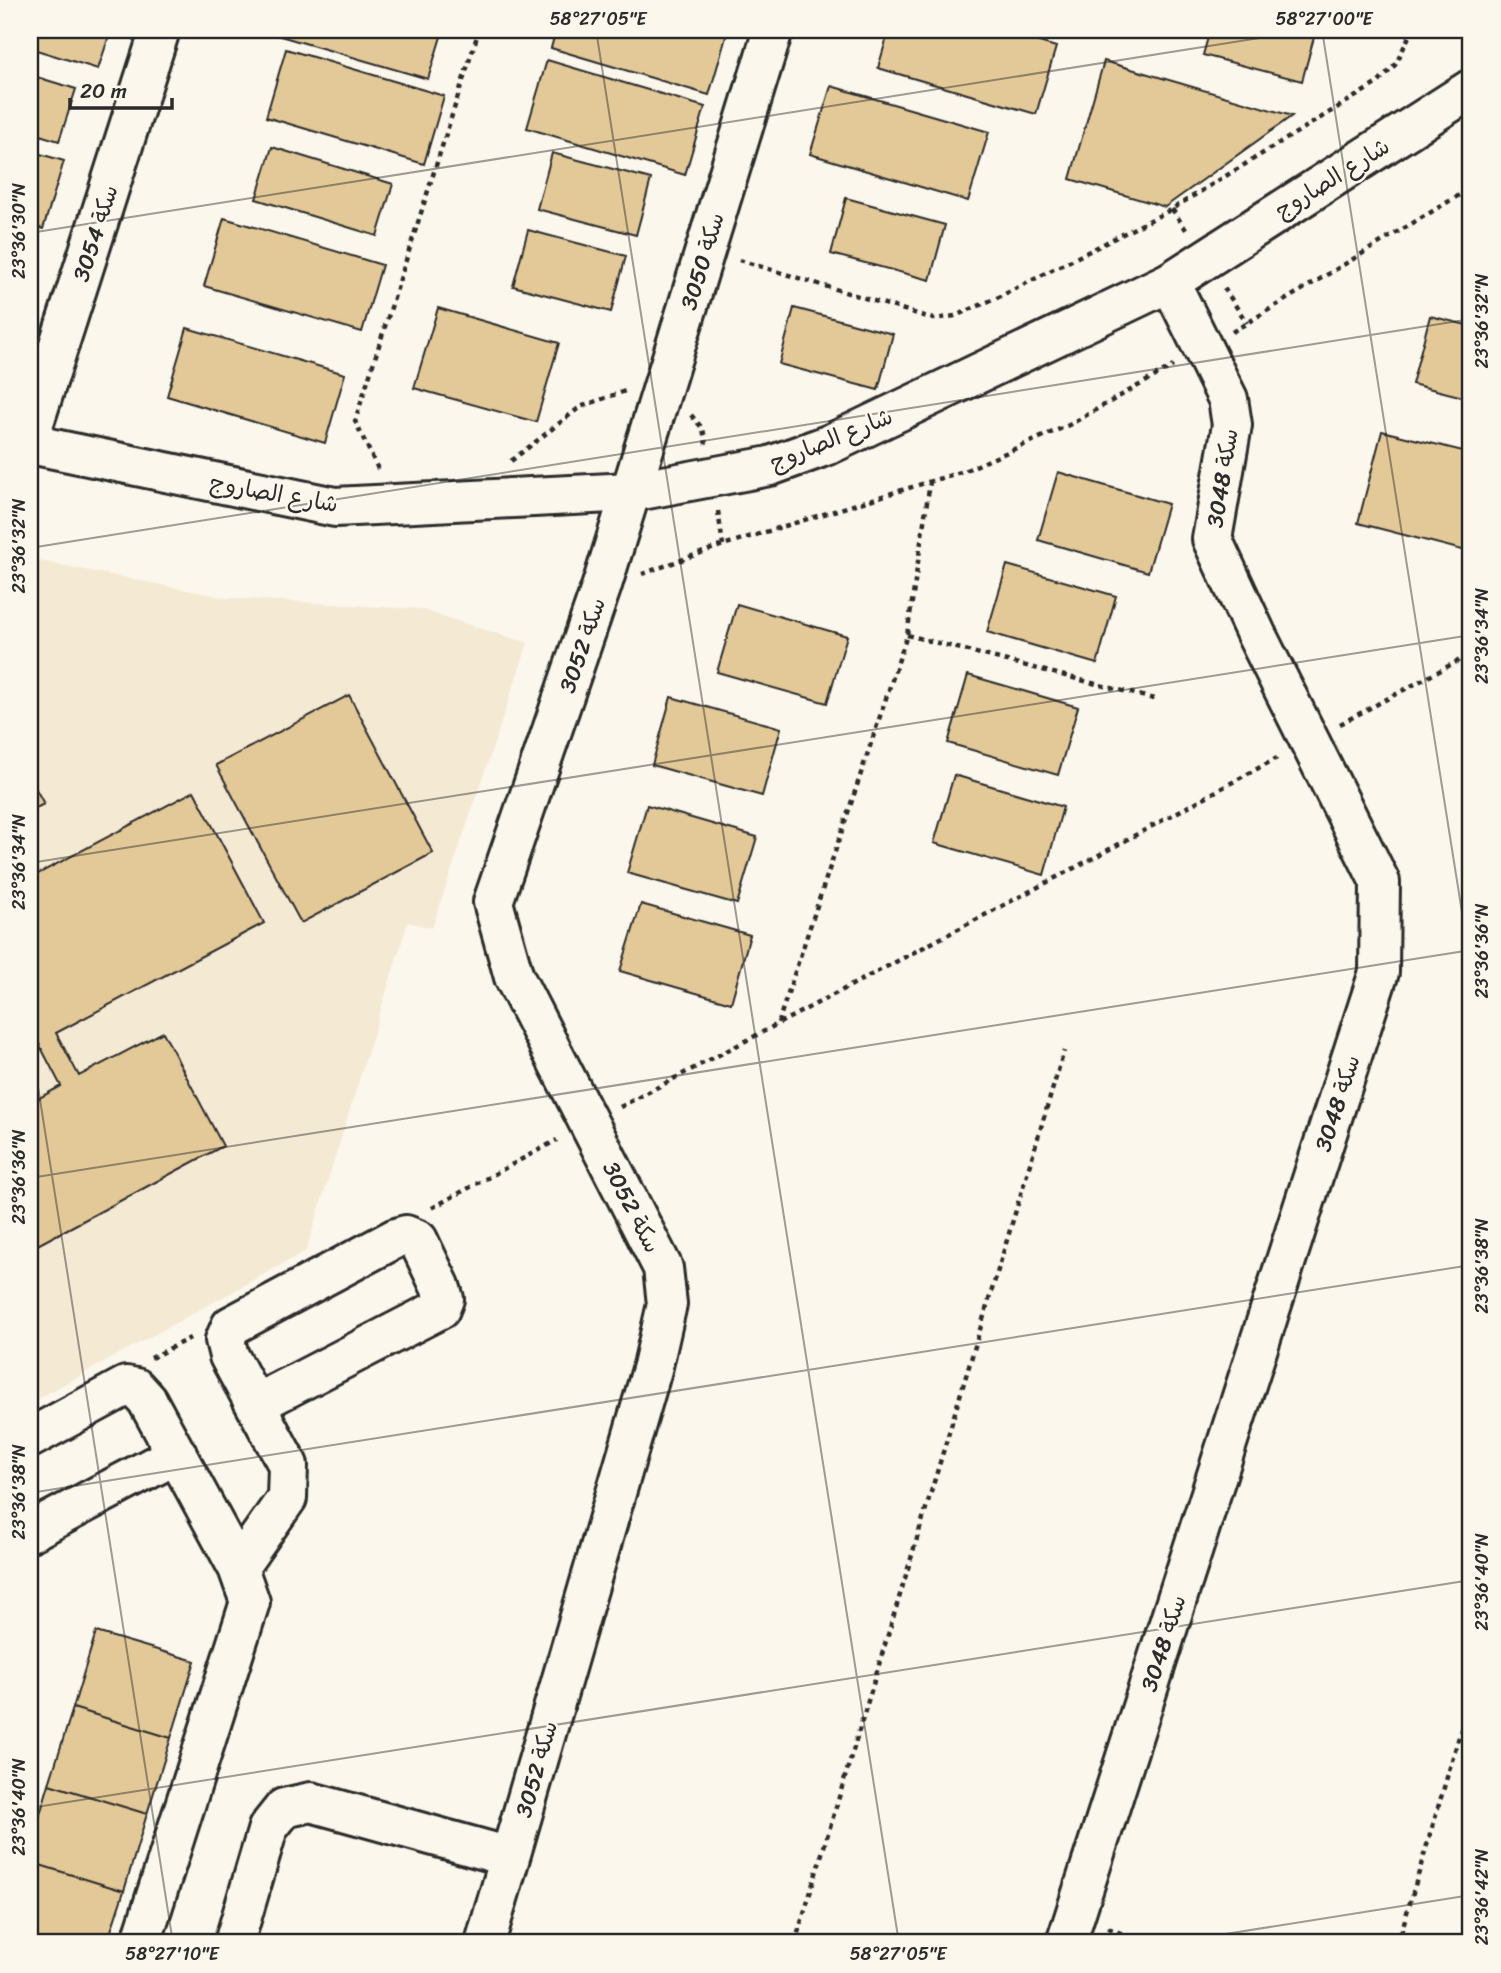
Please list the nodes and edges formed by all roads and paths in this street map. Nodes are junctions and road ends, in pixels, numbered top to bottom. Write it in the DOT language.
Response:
graph roads {
  1 [pos="160,30"];
  2 [pos="479,30"];
  3 [pos="773,30"];
  4 [pos="1412,30"];
  5 [pos="1471,89"];
  6 [pos="1471,188"];
  7 [pos="706,250"];
  8 [pos="1170,282"];
  9 [pos="1203,349"];
  10 [pos="660,402"];
  11 [pos="30,435"];
  12 [pos="30,444"];
  13 [pos="508,464"];
  14 [pos="379,471"];
  15 [pos="930,482"];
  16 [pos="631,492"];
  17 [pos="602,585"];
  18 [pos="907,635"];
  19 [pos="1471,654"];
  20 [pos="1154,699"];
  21 [pos="1308,740"];
  22 [pos="778,1024"];
  23 [pos="1064,1051"];
  24 [pos="589,1123"];
  25 [pos="425,1212"];
  26 [pos="198,1333"];
  27 [pos="150,1359"];
  28 [pos="256,1404"];
  29 [pos="30,1438"];
  30 [pos="177,1454"];
  31 [pos="30,1532"];
  32 [pos="238,1568"];
  33 [pos="1471,1696"];
  34 [pos="510,1857"];
  35 [pos="141,1943"];
  36 [pos="234,1943"];
  37 [pos="485,1943"];
  38 [pos="795,1943"];
  39 [pos="1066,1943"];
  40 [pos="1398,1943"];
  1 -- 11 [label="street, سكة 3054"];
  2 -- 14 [label="path"];
  3 -- 7 [label="street, سكة 3050"];
  4 -- 7 [label="path"];
  5 -- 8 [label="street, شارع الصاروج"];
  6 -- 9 [label="path"];
  7 -- 10 [label="street, سكة 3050"];
  8 -- 9 [label="street, سكة 3048"];
  8 -- 16 [label="street, شارع الصاروج"];
  9 -- 15 [label="path"];
  9 -- 21 [label="street, سكة 3048"];
  10 -- 13 [label="path"];
  10 -- 16 [label="street, سكة 3050"];
  12 -- 16 [label="street, شارع الصاروج"];
  15 -- 17 [label="path"];
  15 -- 18 [label="path"];
  16 -- 17 [label="street, سكة 3052"];
  17 -- 24 [label="street, سكة 3052"];
  18 -- 20 [label="path"];
  18 -- 22 [label="path"];
  19 -- 21 [label="path"];
  21 -- 22 [label="path"];
  21 -- 39 [label="street, سكة 3048"];
  22 -- 24 [label="path"];
  23 -- 38 [label="path"];
  24 -- 25 [label="path"];
  24 -- 34 [label="street, سكة 3052"];
  26 -- 27 [label="path"];
  28 -- 28 [label="street"];
  28 -- 32 [label="street"];
  29 -- 30 [label="street"];
  30 -- 31 [label="street"];
  30 -- 32 [label="street"];
  32 -- 35 [label="street"];
  33 -- 40 [label="path"];
  34 -- 36 [label="street"];
  34 -- 37 [label="street, سكة 3052"];
}
